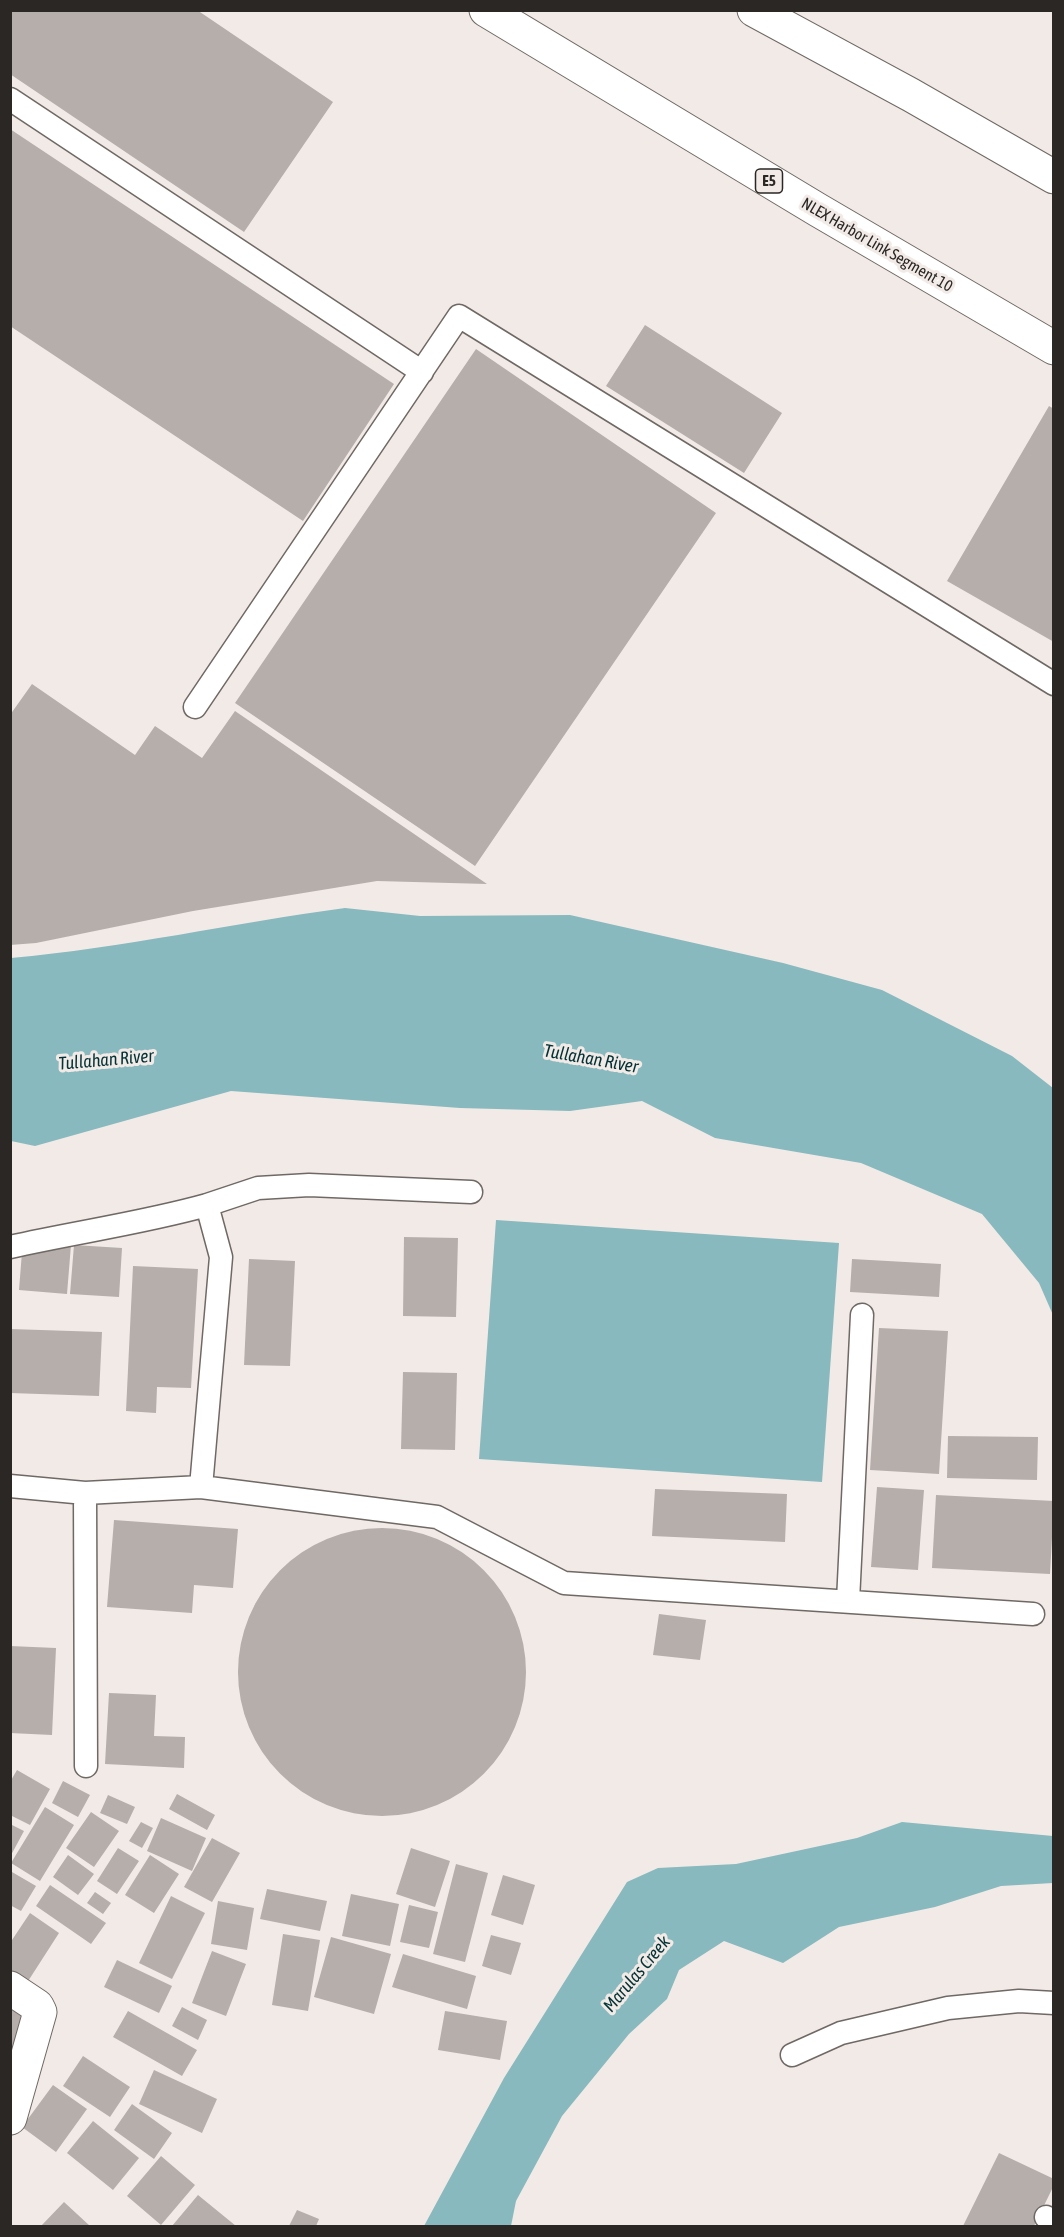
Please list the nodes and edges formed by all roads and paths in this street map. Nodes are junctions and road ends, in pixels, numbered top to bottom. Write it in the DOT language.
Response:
graph roads {
  1 [pos="486,10"];
  2 [pos="754,10"];
  3 [pos="10,99"];
  4 [pos="1053,177"];
  5 [pos="1053,348"];
  6 [pos="422,372"];
  7 [pos="1053,684"];
  8 [pos="195,707"];
  9 [pos="471,1192"];
  10 [pos="207,1205"];
  11 [pos="10,1247"];
  12 [pos="862,1316"];
  13 [pos="10,1486"];
  14 [pos="201,1487"];
  15 [pos="85,1493"];
  16 [pos="848,1601"];
  17 [pos="1033,1614"];
  18 [pos="86,1766"];
  19 [pos="10,1988"];
  20 [pos="1053,2003"];
  21 [pos="792,2055"];
  22 [pos="10,2118"];
  1 -- 5 [label="main road, NLEX Harbor Link Segment 10 / E5"];
  2 -- 4 [label="main road"];
  3 -- 6 [label="lane"];
  6 -- 7 [label="lane"];
  6 -- 8 [label="lane"];
  9 -- 10 [label="lane"];
  10 -- 11 [label="lane"];
  10 -- 14 [label="lane"];
  12 -- 16 [label="lane"];
  13 -- 15 [label="lane"];
  14 -- 15 [label="lane"];
  14 -- 16 [label="lane"];
  15 -- 18 [label="lane"];
  16 -- 17 [label="lane"];
  19 -- 22 [label="main road"];
  20 -- 21 [label="lane"];
}
